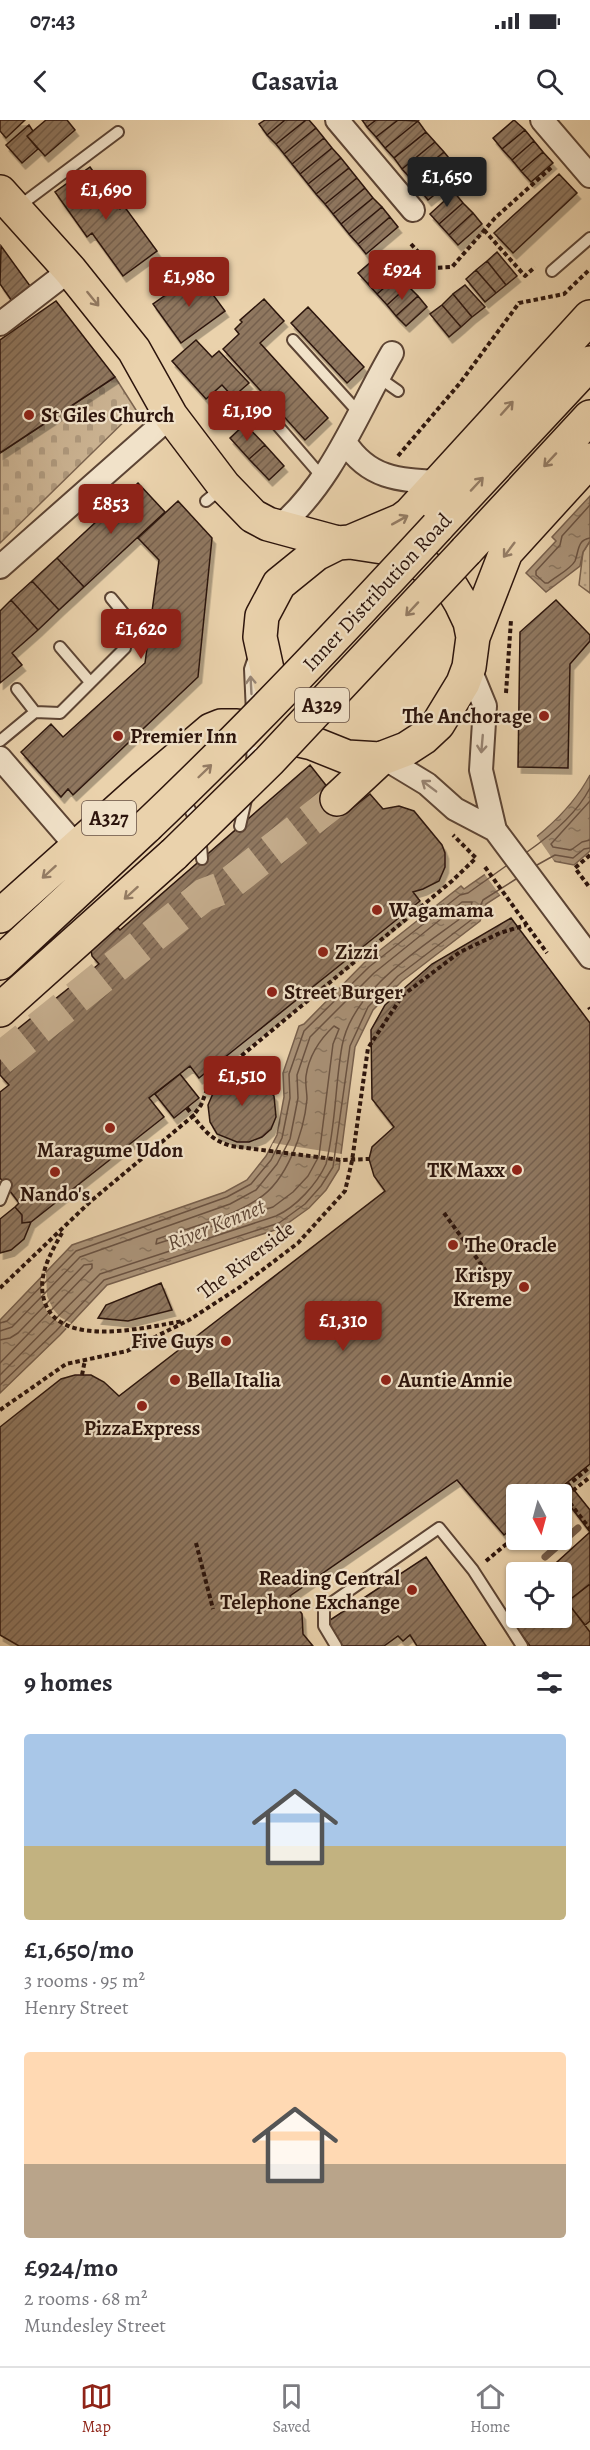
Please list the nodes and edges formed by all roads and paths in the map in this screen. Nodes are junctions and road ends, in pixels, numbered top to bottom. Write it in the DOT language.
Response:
graph roads {
  1 [pos="337,120"];
  2 [pos="542,120"];
  3 [pos="118,132"];
  4 [pos="569,153"];
  5 [pos="590,176"];
  6 [pos="8,200"];
  7 [pos="413,210"];
  8 [pos="484,230"];
  9 [pos="590,238"];
  10 [pos="411,244"];
  11 [pos="590,269"];
  12 [pos="70,270"];
  13 [pos="552,271"];
  14 [pos="590,317"];
  15 [pos="0,324"];
  16 [pos="293,340"];
  17 [pos="392,353"];
  18 [pos="590,363"];
  19 [pos="378,377"];
  20 [pos="398,391"];
  21 [pos="254,398"];
  22 [pos="359,413"];
  23 [pos="171,416"];
  24 [pos="590,417"];
  25 [pos="345,442"];
  26 [pos="395,460"];
  27 [pos="590,460"];
  28 [pos="323,479"];
  29 [pos="439,482"];
  30 [pos="279,527"];
  31 [pos="344,543"];
  32 [pos="0,567"];
  33 [pos="111,598"];
  34 [pos="511,618"];
  35 [pos="260,637"];
  36 [pos="60,647"];
  37 [pos="471,652"];
  38 [pos="90,682"];
  39 [pos="17,689"];
  40 [pos="505,700"];
  41 [pos="35,712"];
  42 [pos="253,729"];
  43 [pos="0,741"];
  44 [pos="312,743"];
  45 [pos="0,758"];
  46 [pos="382,759"];
  47 [pos="160,789"];
  48 [pos="337,799"];
  49 [pos="240,826"];
  50 [pos="495,830"];
  51 [pos="77,847"];
  52 [pos="590,855"];
  53 [pos="188,856"];
  54 [pos="476,858"];
  55 [pos="485,867"];
  56 [pos="590,888"];
  57 [pos="0,916"];
  58 [pos="525,925"];
  59 [pos="547,953"];
  60 [pos="590,957"];
  61 [pos="0,963"];
  62 [pos="0,1010"];
  63 [pos="187,1108"];
  64 [pos="193,1116"];
  65 [pos="369,1159"];
  66 [pos="352,1161"];
  67 [pos="6,1185"];
  68 [pos="0,1200"];
  69 [pos="444,1213"];
  70 [pos="65,1227"];
  71 [pos="0,1288"];
  72 [pos="499,1289"];
  73 [pos="189,1320"];
  74 [pos="85,1360"];
  75 [pos="82,1375"];
  76 [pos="0,1410"];
  77 [pos="590,1467"];
  78 [pos="590,1477"];
  79 [pos="569,1484"];
  80 [pos="572,1491"];
  81 [pos="572,1505"];
  82 [pos="590,1529"];
  83 [pos="195,1543"];
  84 [pos="506,1544"];
  85 [pos="473,1570"];
  86 [pos="213,1609"];
  87 [pos="336,1646"];
  88 [pos="522,1646"];
  1 -- 7 [label="street"];
  2 -- 4 [label="street"];
  3 -- 6 [label="lane"];
  4 -- 5 [label="street"];
  4 -- 8 [label="path"];
  6 -- 12 [label="main road"];
  8 -- 10 [label="path"];
  8 -- 13 [label="path"];
  9 -- 13 [label="lane"];
  11 -- 26 [label="path"];
  12 -- 15 [label="street"];
  12 -- 23 [label="main road, one-way"];
  29 -- 14 [label="main road, one-way"];
  16 -- 22 [label="lane"];
  17 -- 19 [label="street"];
  61 -- 18 [label="main road, Inner Distribution Road / A329, one-way, bridge"];
  19 -- 20 [label="lane"];
  19 -- 22 [label="street"];
  21 -- 28 [label="lane"];
  22 -- 25 [label="street"];
  23 -- 30 [label="main road"];
  23 -- 32 [label="street"];
  24 -- 53 [label="main road, Inner Distribution Road / A329, one-way, bridge"];
  25 -- 28 [label="street"];
  25 -- 29 [label="street"];
  27 -- 37 [label="main road, one-way"];
  28 -- 30 [label="street"];
  31 -- 29 [label="main road, one-way"];
  30 -- 31 [label="main road"];
  31 -- 35 [label="main road"];
  31 -- 37 [label="main road"];
  33 -- 38 [label="lane"];
  34 -- 40 [label="path"];
  42 -- 35 [label="lane, one-way"];
  35 -- 44 [label="main road"];
  36 -- 38 [label="lane"];
  37 -- 46 [label="main road"];
  37 -- 50 [label="street, one-way"];
  38 -- 41 [label="lane"];
  39 -- 41 [label="lane"];
  41 -- 43 [label="lane"];
  42 -- 44 [label="main road, A327"];
  42 -- 47 [label="main road, A327"];
  42 -- 49 [label="lane"];
  44 -- 46 [label="main road"];
  45 -- 51 [label="street"];
  46 -- 48 [label="main road"];
  50 -- 46 [label="street, one-way"];
  47 -- 51 [label="main road, A327"];
  47 -- 53 [label="lane"];
  50 -- 60 [label="street"];
  51 -- 57 [label="main road, A327, one-way"];
  52 -- 56 [label="path"];
  53 -- 62 [label="main road, Inner Distribution Road / A329, one-way"];
  54 -- 64 [label="path"];
  55 -- 58 [label="path"];
  58 -- 59 [label="path"];
  58 -- 66 [label="path, The Riverside"];
  63 -- 64 [label="path"];
  64 -- 66 [label="path"];
  64 -- 70 [label="path"];
  65 -- 66 [label="path"];
  66 -- 73 [label="path, The Riverside"];
  67 -- 68 [label="lane"];
  69 -- 72 [label="path"];
  70 -- 71 [label="path"];
  70 -- 73 [label="path"];
  73 -- 74 [label="path, The Riverside"];
  74 -- 75 [label="path"];
  74 -- 76 [label="path, The Riverside"];
  77 -- 79 [label="path"];
  78 -- 80 [label="path"];
  81 -- 82 [label="path, bridge"];
  83 -- 86 [label="path"];
  84 -- 85 [label="path"];
  85 -- 87 [label="lane"];
  85 -- 88 [label="lane"];
}
